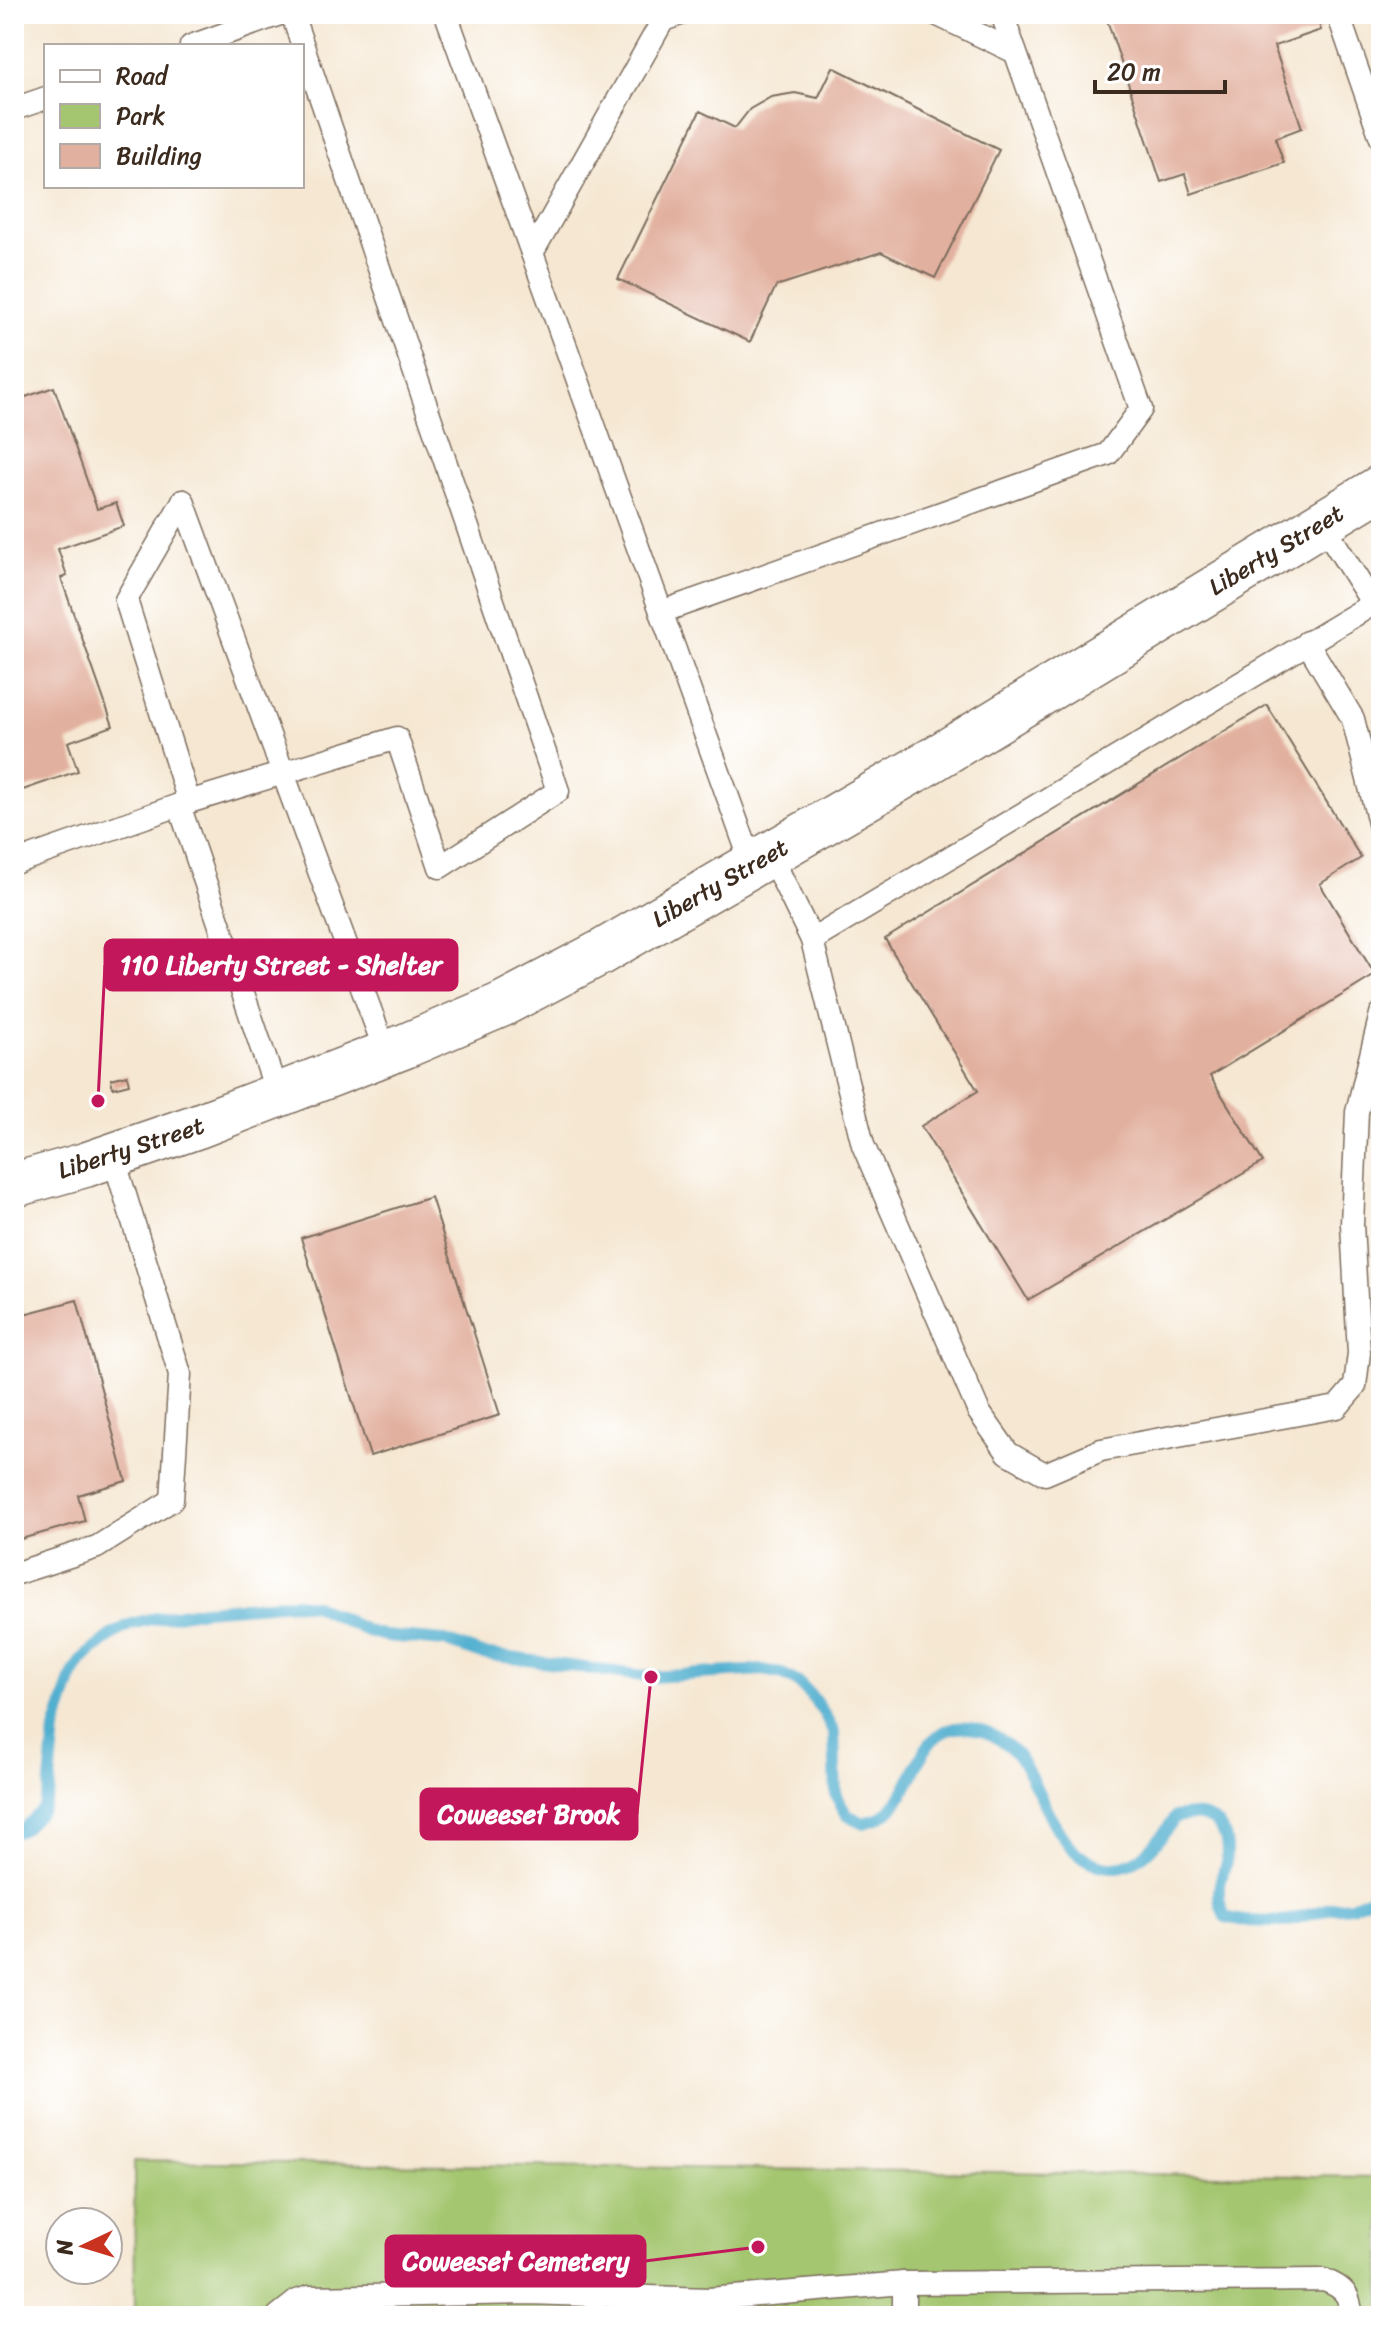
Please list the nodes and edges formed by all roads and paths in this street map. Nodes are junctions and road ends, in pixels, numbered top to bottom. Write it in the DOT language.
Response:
graph roads {
  1 [pos="280,14"];
  2 [pos="292,14"];
  3 [pos="446,14"];
  4 [pos="681,14"];
  5 [pos="936,14"];
  6 [pos="1002,14"];
  7 [pos="1338,14"];
  8 [pos="197,44"];
  9 [pos="302,44"];
  10 [pos="304,49"];
  11 [pos="1015,52"];
  12 [pos="44,99"];
  13 [pos="14,109"];
  14 [pos="1381,138"];
  15 [pos="532,253"];
  16 [pos="1381,487"];
  17 [pos="1322,523"];
  18 [pos="661,612"];
  19 [pos="1307,642"];
  20 [pos="284,773"];
  21 [pos="184,803"];
  22 [pos="1381,831"];
  23 [pos="761,859"];
  24 [pos="14,863"];
  25 [pos="812,940"];
  26 [pos="1381,1014"];
  27 [pos="386,1053"];
  28 [pos="278,1096"];
  29 [pos="113,1156"];
  30 [pos="14,1185"];
  31 [pos="14,1574"];
  32 [pos="904,2283"];
  33 [pos="710,2308"];
  34 [pos="278,2316"];
  35 [pos="904,2316"];
  36 [pos="1351,2316"];
  1 -- 8 [label="lane"];
  2 -- 9 [label="lane"];
  3 -- 15 [label="lane"];
  4 -- 15 [label="lane"];
  5 -- 11 [label="lane"];
  6 -- 11 [label="lane"];
  7 -- 14 [label="lane"];
  10 -- 20 [label="lane"];
  11 -- 18 [label="lane"];
  12 -- 13 [label="lane"];
  15 -- 18 [label="lane"];
  16 -- 17 [label="street, Liberty Street"];
  17 -- 19 [label="lane"];
  17 -- 23 [label="street, Liberty Street"];
  18 -- 23 [label="lane"];
  19 -- 22 [label="lane"];
  19 -- 25 [label="lane"];
  20 -- 21 [label="lane"];
  20 -- 21 [label="lane"];
  20 -- 27 [label="lane"];
  21 -- 24 [label="lane"];
  21 -- 28 [label="lane"];
  23 -- 25 [label="lane"];
  23 -- 27 [label="street, Liberty Street"];
  25 -- 26 [label="lane"];
  27 -- 28 [label="street, Liberty Street"];
  28 -- 29 [label="street, Liberty Street"];
  29 -- 30 [label="street, Liberty Street"];
  29 -- 31 [label="lane"];
  32 -- 33 [label="lane"];
  32 -- 35 [label="lane"];
  32 -- 36 [label="lane"];
  33 -- 34 [label="lane"];
}
